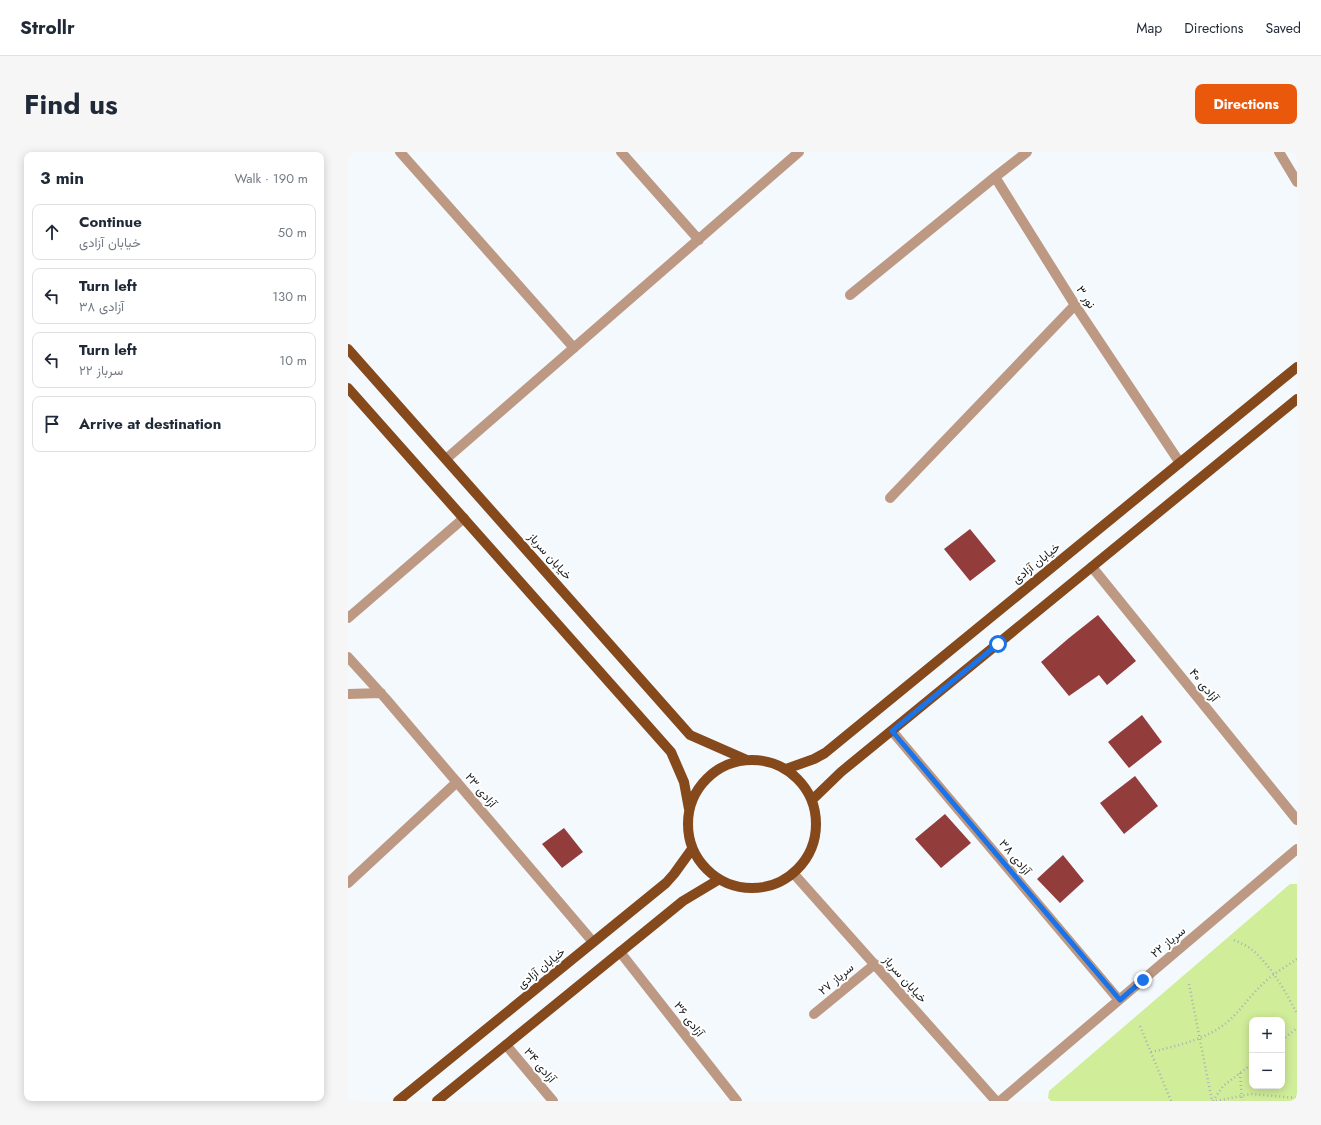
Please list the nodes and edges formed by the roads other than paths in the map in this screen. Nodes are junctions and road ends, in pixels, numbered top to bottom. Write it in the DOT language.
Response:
graph roads {
  1 [pos="400,152"];
  2 [pos="621,152"];
  3 [pos="800,152"];
  4 [pos="1027,152"];
  5 [pos="1279,152"];
  6 [pos="995,177"];
  7 [pos="1297,182"];
  8 [pos="699,240"];
  9 [pos="850,295"];
  10 [pos="1075,305"];
  11 [pos="574,348"];
  12 [pos="348,349"];
  13 [pos="1297,367"];
  14 [pos="348,388"];
  15 [pos="1297,399"];
  16 [pos="446,459"];
  17 [pos="1180,463"];
  18 [pos="890,498"];
  19 [pos="464,518"];
  20 [pos="1092,567"];
  21 [pos="348,618"];
  22 [pos="348,657"];
  23 [pos="381,693"];
  24 [pos="348,694"];
  25 [pos="892,731"];
  26 [pos="747,760"];
  27 [pos="786,769"];
  28 [pos="457,782"];
  29 [pos="812,800"];
  30 [pos="689,810"];
  31 [pos="1297,820"];
  32 [pos="692,849"];
  33 [pos="1297,849"];
  34 [pos="794,874"];
  35 [pos="718,880"];
  36 [pos="348,883"];
  37 [pos="593,942"];
  38 [pos="620,952"];
  39 [pos="875,964"];
  40 [pos="1120,1000"];
  41 [pos="814,1014"];
  42 [pos="506,1045"];
  43 [pos="398,1101"];
  44 [pos="437,1101"];
  45 [pos="553,1101"];
  46 [pos="737,1101"];
  47 [pos="996,1101"];
  48 [pos="1000,1101"];
  1 -- 11 [label="street"];
  2 -- 8 [label="street"];
  3 -- 8 [label="street"];
  4 -- 6 [label="street"];
  5 -- 7 [label="street"];
  6 -- 9 [label="street"];
  6 -- 10 [label="street, نور ۳"];
  8 -- 11 [label="street"];
  10 -- 17 [label="street, نور ۳"];
  10 -- 18 [label="street"];
  11 -- 16 [label="street"];
  12 -- 16 [label="main road, خیابان سرباز"];
  13 -- 17 [label="main road, خیابان آزادی"];
  14 -- 19 [label="main road"];
  15 -- 20 [label="main road"];
  16 -- 26 [label="main road, خیابان سرباز"];
  17 -- 27 [label="main road, خیابان آزادی"];
  19 -- 21 [label="street"];
  19 -- 30 [label="main road"];
  20 -- 25 [label="main road"];
  20 -- 31 [label="street, آزادی ۴۰"];
  22 -- 23 [label="street, آزادی ۲۳"];
  23 -- 24 [label="street"];
  23 -- 28 [label="street, آزادی ۲۳"];
  25 -- 29 [label="main road"];
  25 -- 40 [label="street, آزادی ۳۸"];
  26 -- 27 [label="main road"];
  26 -- 30 [label="main road"];
  27 -- 29 [label="main road"];
  28 -- 36 [label="street"];
  28 -- 37 [label="street, آزادی ۲۳"];
  29 -- 34 [label="main road"];
  30 -- 32 [label="main road"];
  32 -- 35 [label="main road"];
  32 -- 37 [label="main road, خیابان آزادی"];
  33 -- 40 [label="street, سرباز ۲۲"];
  34 -- 35 [label="main road"];
  34 -- 39 [label="street, خیابان سرباز"];
  35 -- 38 [label="main road"];
  37 -- 43 [label="main road, خیابان آزادی"];
  38 -- 42 [label="main road"];
  38 -- 46 [label="street, آزادی ۳۶"];
  39 -- 41 [label="street, سرباز ۲۷"];
  39 -- 47 [label="street, خیابان سرباز"];
  40 -- 48 [label="street, سرباز ۲۲"];
  42 -- 44 [label="main road"];
  42 -- 45 [label="street, آزادی ۳۴"];
}
